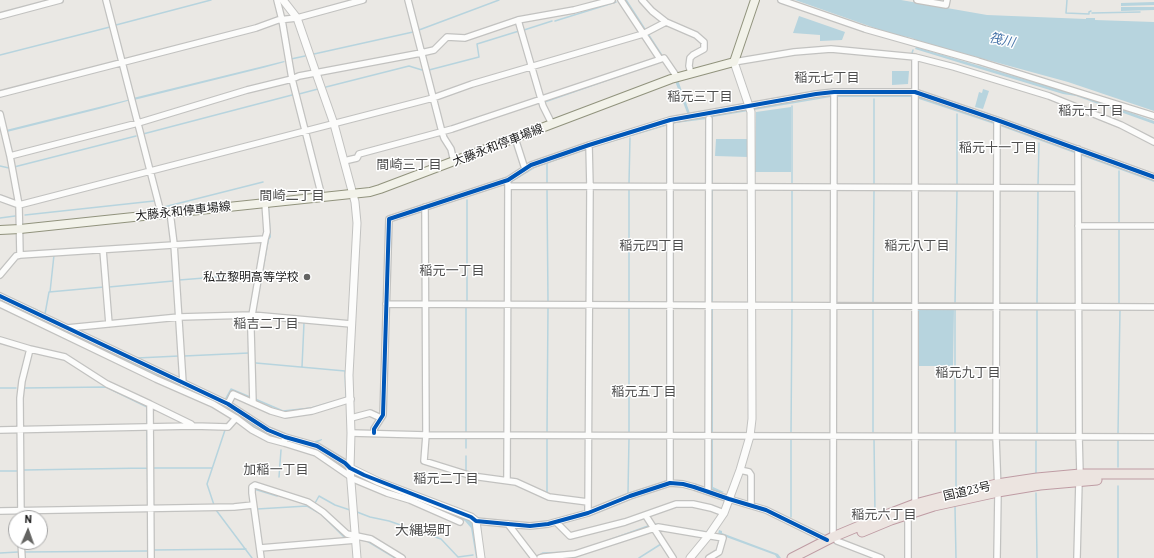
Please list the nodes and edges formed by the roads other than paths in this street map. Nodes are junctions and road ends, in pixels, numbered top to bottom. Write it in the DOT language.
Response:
graph roads {
  1 [pos="60,0"];
  2 [pos="106,0"];
  3 [pos="277,0"];
  4 [pos="283,0"];
  5 [pos="363,0"];
  6 [pos="408,0"];
  7 [pos="612,0"];
  8 [pos="621,0"];
  9 [pos="642,0"];
  10 [pos="754,0"];
  11 [pos="780,0"];
  12 [pos="917,0"];
  13 [pos="947,0"];
  14 [pos="0,16"];
  15 [pos="297,18"];
  16 [pos="282,20"];
  17 [pos="518,20"];
  18 [pos="666,22"];
  19 [pos="646,33"];
  20 [pos="421,54"];
  21 [pos="915,57"];
  22 [pos="660,59"];
  23 [pos="734,62"];
  24 [pos="123,63"];
  25 [pos="531,67"];
  26 [pos="316,73"];
  27 [pos="691,73"];
  28 [pos="677,77"];
  29 [pos="292,80"];
  30 [pos="0,94"];
  31 [pos="834,94"];
  32 [pos="915,95"];
  33 [pos="433,98"];
  34 [pos="541,100"];
  35 [pos="750,108"];
  36 [pos="0,114"];
  37 [pos="1154,116"];
  38 [pos="708,119"];
  39 [pos="997,122"];
  40 [pos="138,123"];
  41 [pos="670,123"];
  42 [pos="334,124"];
  43 [pos="552,124"];
  44 [pos="306,131"];
  45 [pos="443,134"];
  46 [pos="515,138"];
  47 [pos="0,141"];
  48 [pos="1154,142"];
  49 [pos="7,144"];
  50 [pos="589,147"];
  51 [pos="1078,152"];
  52 [pos="10,156"];
  53 [pos="344,161"];
  54 [pos="454,162"];
  55 [pos="525,169"];
  56 [pos="150,172"];
  57 [pos="1154,177"];
  58 [pos="508,183"];
  59 [pos="590,187"];
  60 [pos="671,187"];
  61 [pos="710,187"];
  62 [pos="752,187"];
  63 [pos="833,187"];
  64 [pos="997,187"];
  65 [pos="915,188"];
  66 [pos="1078,188"];
  67 [pos="353,193"];
  68 [pos="322,197"];
  69 [pos="0,198"];
  70 [pos="266,203"];
  71 [pos="19,205"];
  72 [pos="425,207"];
  73 [pos="170,212"];
  74 [pos="161,213"];
  75 [pos="1078,226"];
  76 [pos="1154,226"];
  77 [pos="20,229"];
  78 [pos="0,230"];
  79 [pos="265,241"];
  80 [pos="174,244"];
  81 [pos="103,250"];
  82 [pos="20,255"];
  83 [pos="0,275"];
  84 [pos="0,296"];
  85 [pos="0,304"];
  86 [pos="386,304"];
  87 [pos="426,304"];
  88 [pos="507,304"];
  89 [pos="589,305"];
  90 [pos="670,305"];
  91 [pos="710,305"];
  92 [pos="997,305"];
  93 [pos="752,306"];
  94 [pos="833,306"];
  95 [pos="915,306"];
  96 [pos="1078,306"];
  97 [pos="1154,307"];
  98 [pos="252,315"];
  99 [pos="179,318"];
  100 [pos="109,324"];
  101 [pos="352,324"];
  102 [pos="66,328"];
  103 [pos="0,340"];
  104 [pos="30,349"];
  105 [pos="183,383"];
  106 [pos="351,399"];
  107 [pos="253,402"];
  108 [pos="150,404"];
  109 [pos="228,404"];
  110 [pos="236,418"];
  111 [pos="351,418"];
  112 [pos="381,418"];
  113 [pos="193,426"];
  114 [pos="149,427"];
  115 [pos="20,429"];
  116 [pos="0,430"];
  117 [pos="351,433"];
  118 [pos="374,434"];
  119 [pos="426,435"];
  120 [pos="507,435"];
  121 [pos="588,435"];
  122 [pos="670,436"];
  123 [pos="710,436"];
  124 [pos="750,436"];
  125 [pos="833,436"];
  126 [pos="1079,436"];
  127 [pos="914,437"];
  128 [pos="996,437"];
  129 [pos="1154,438"];
  130 [pos="285,440"];
  131 [pos="740,470"];
  132 [pos="351,474"];
  133 [pos="1154,474"];
  134 [pos="1079,478"];
  135 [pos="507,480"];
  136 [pos="1154,480"];
  137 [pos="670,483"];
  138 [pos="998,488"];
  139 [pos="708,491"];
  140 [pos="729,499"];
  141 [pos="588,502"];
  142 [pos="915,504"];
  143 [pos="253,505"];
  144 [pos="751,505"];
  145 [pos="151,509"];
  146 [pos="21,510"];
  147 [pos="48,511"];
  148 [pos="588,513"];
  149 [pos="724,513"];
  150 [pos="908,515"];
  151 [pos="646,516"];
  152 [pos="476,521"];
  153 [pos="460,522"];
  154 [pos="557,523"];
  155 [pos="508,524"];
  156 [pos="653,528"];
  157 [pos="709,535"];
  158 [pos="356,538"];
  159 [pos="832,539"];
  160 [pos="260,548"];
  161 [pos="151,558"];
  162 [pos="261,558"];
  163 [pos="357,558"];
  164 [pos="402,558"];
  165 [pos="481,558"];
  166 [pos="534,558"];
  167 [pos="540,558"];
  168 [pos="673,558"];
  169 [pos="690,558"];
  170 [pos="710,558"];
  171 [pos="792,558"];
  172 [pos="805,558"];
  173 [pos="881,558"];
  174 [pos="908,558"];
  175 [pos="997,558"];
  176 [pos="1077,558"];
  1 -- 14 [label="street"];
  2 -- 24 [label="street"];
  3 -- 16 [label="street"];
  4 -- 15 [label="street"];
  5 -- 15 [label="street"];
  6 -- 20 [label="street"];
  7 -- 17 [label="street"];
  8 -- 19 [label="street"];
  9 -- 18 [label="street"];
  10 -- 23 [label="main road"];
  11 -- 37 [label="street"];
  12 -- 13 [label="street"];
  15 -- 16 [label="street"];
  15 -- 26 [label="street"];
  16 -- 24 [label="street"];
  16 -- 29 [label="street"];
  17 -- 20 [label="street"];
  17 -- 25 [label="street"];
  18 -- 19 [label="street"];
  18 -- 27 [label="street"];
  19 -- 22 [label="street"];
  19 -- 25 [label="street"];
  20 -- 26 [label="street"];
  20 -- 33 [label="street"];
  21 -- 23 [label="street"];
  21 -- 32 [label="street"];
  21 -- 48 [label="street"];
  22 -- 28 [label="street"];
  22 -- 34 [label="street"];
  23 -- 27 [label="main road, 大藤永和停車場線"];
  23 -- 35 [label="street"];
  24 -- 30 [label="street"];
  24 -- 40 [label="street"];
  25 -- 33 [label="street"];
  25 -- 34 [label="street"];
  26 -- 29 [label="street"];
  26 -- 42 [label="street"];
  27 -- 28 [label="main road, 大藤永和停車場線"];
  28 -- 43 [label="main road, 大藤永和停車場線"];
  29 -- 40 [label="street"];
  29 -- 44 [label="street"];
  31 -- 32 [label="street"];
  31 -- 35 [label="street"];
  31 -- 63 [label="street"];
  32 -- 39 [label="street"];
  32 -- 65 [label="street"];
  33 -- 42 [label="street"];
  33 -- 45 [label="street"];
  34 -- 43 [label="street"];
  34 -- 45 [label="street"];
  35 -- 41 [label="street"];
  35 -- 62 [label="street"];
  36 -- 49 [label="street"];
  38 -- 61 [label="street"];
  39 -- 51 [label="street"];
  39 -- 64 [label="street"];
  40 -- 52 [label="street"];
  40 -- 56 [label="street"];
  41 -- 50 [label="street"];
  41 -- 60 [label="street"];
  42 -- 44 [label="street"];
  42 -- 53 [label="street"];
  43 -- 46 [label="main road, 大藤永和停車場線"];
  44 -- 56 [label="street"];
  44 -- 68 [label="street"];
  45 -- 53 [label="street"];
  45 -- 54 [label="street"];
  46 -- 54 [label="main road, 大藤永和停車場線"];
  46 -- 55 [label="street"];
  47 -- 49 [label="street"];
  49 -- 52 [label="street"];
  50 -- 55 [label="street"];
  50 -- 59 [label="street"];
  51 -- 57 [label="street"];
  51 -- 66 [label="street"];
  52 -- 71 [label="street"];
  53 -- 67 [label="street"];
  54 -- 67 [label="main road, 大藤永和停車場線"];
  55 -- 58 [label="street"];
  56 -- 71 [label="street"];
  56 -- 74 [label="street"];
  58 -- 59 [label="street"];
  58 -- 72 [label="street"];
  58 -- 88 [label="street"];
  59 -- 60 [label="street"];
  59 -- 89 [label="street"];
  60 -- 61 [label="street"];
  60 -- 90 [label="street"];
  61 -- 62 [label="street"];
  61 -- 91 [label="street"];
  62 -- 63 [label="street"];
  62 -- 93 [label="street"];
  63 -- 65 [label="street"];
  63 -- 94 [label="street"];
  64 -- 65 [label="street"];
  64 -- 66 [label="street"];
  64 -- 92 [label="street"];
  65 -- 95 [label="street"];
  66 -- 75 [label="street"];
  67 -- 68 [label="main road, 大藤永和停車場線"];
  67 -- 101 [label="street"];
  68 -- 70 [label="main road, 大藤永和停車場線"];
  69 -- 71 [label="street"];
  70 -- 73 [label="main road, 大藤永和停車場線"];
  70 -- 79 [label="street"];
  71 -- 77 [label="street"];
  72 -- 86 [label="street"];
  72 -- 87 [label="street"];
  73 -- 74 [label="main road, 大藤永和停車場線"];
  73 -- 80 [label="street"];
  74 -- 77 [label="main road, 大藤永和停車場線"];
  75 -- 76 [label="street"];
  75 -- 96 [label="street"];
  77 -- 78 [label="main road, 大藤永和停車場線"];
  77 -- 82 [label="street"];
  79 -- 80 [label="street"];
  79 -- 98 [label="street"];
  80 -- 81 [label="street"];
  80 -- 99 [label="street"];
  81 -- 82 [label="street"];
  81 -- 100 [label="street"];
  82 -- 83 [label="street"];
  84 -- 102 [label="street"];
  85 -- 110 [label="street"];
  86 -- 87 [label="street"];
  86 -- 112 [label="street"];
  87 -- 88 [label="street"];
  87 -- 119 [label="street"];
  88 -- 89 [label="street"];
  88 -- 120 [label="street"];
  89 -- 90 [label="street"];
  89 -- 121 [label="street"];
  90 -- 91 [label="street"];
  90 -- 122 [label="street"];
  91 -- 93 [label="street"];
  91 -- 123 [label="street"];
  92 -- 95 [label="street"];
  92 -- 96 [label="street"];
  92 -- 128 [label="street"];
  93 -- 94 [label="street"];
  93 -- 124 [label="street"];
  94 -- 95 [label="street"];
  94 -- 125 [label="street"];
  95 -- 127 [label="street"];
  96 -- 97 [label="street"];
  96 -- 126 [label="street"];
  98 -- 99 [label="street"];
  98 -- 101 [label="street"];
  98 -- 107 [label="street"];
  99 -- 100 [label="street"];
  99 -- 105 [label="street"];
  100 -- 102 [label="street"];
  101 -- 106 [label="street"];
  102 -- 105 [label="street"];
  103 -- 104 [label="street"];
  104 -- 108 [label="street"];
  104 -- 115 [label="street"];
  105 -- 109 [label="street"];
  106 -- 107 [label="street"];
  106 -- 111 [label="street"];
  107 -- 109 [label="street"];
  108 -- 113 [label="street"];
  108 -- 114 [label="street"];
  109 -- 130 [label="street"];
  110 -- 113 [label="street"];
  110 -- 130 [label="street"];
  111 -- 112 [label="street"];
  111 -- 117 [label="street"];
  112 -- 118 [label="street"];
  113 -- 114 [label="street"];
  114 -- 115 [label="street"];
  114 -- 145 [label="street"];
  115 -- 116 [label="street"];
  115 -- 146 [label="street"];
  117 -- 118 [label="street"];
  117 -- 132 [label="street"];
  118 -- 119 [label="street"];
  119 -- 120 [label="street"];
  119 -- 135 [label="street"];
  120 -- 121 [label="street"];
  120 -- 135 [label="street"];
  121 -- 122 [label="street"];
  121 -- 141 [label="street"];
  122 -- 123 [label="street"];
  122 -- 137 [label="street"];
  123 -- 124 [label="street"];
  123 -- 139 [label="street"];
  124 -- 125 [label="street"];
  124 -- 131 [label="street"];
  125 -- 127 [label="street"];
  125 -- 159 [label="street"];
  126 -- 128 [label="street"];
  126 -- 129 [label="street"];
  126 -- 134 [label="street"];
  127 -- 128 [label="street"];
  127 -- 142 [label="street"];
  128 -- 138 [label="street"];
  130 -- 132 [label="street"];
  130 -- 132 [label="street"];
  131 -- 140 [label="street"];
  131 -- 144 [label="street"];
  132 -- 152 [label="street"];
  132 -- 153 [label="street"];
  132 -- 158 [label="street"];
  133 -- 134 [label="highway, 国道23号"];
  134 -- 136 [label="highway, 国道23号"];
  134 -- 138 [label="highway, 国道23号"];
  134 -- 176 [label="street"];
  135 -- 141 [label="street"];
  137 -- 139 [label="street"];
  137 -- 148 [label="street"];
  138 -- 142 [label="highway, 国道23号"];
  138 -- 150 [label="highway, 国道23号"];
  138 -- 175 [label="street"];
  139 -- 140 [label="street"];
  140 -- 144 [label="street"];
  140 -- 149 [label="street"];
  141 -- 148 [label="street"];
  142 -- 159 [label="highway, 国道23号"];
  143 -- 145 [label="street"];
  143 -- 158 [label="street"];
  143 -- 160 [label="street"];
  144 -- 159 [label="street"];
  145 -- 147 [label="street"];
  145 -- 161 [label="street"];
  148 -- 154 [label="street"];
  149 -- 151 [label="street"];
  149 -- 157 [label="street"];
  150 -- 159 [label="highway, 国道23号"];
  150 -- 174 [label="street"];
  151 -- 154 [label="street"];
  151 -- 156 [label="street"];
  152 -- 155 [label="street"];
  152 -- 165 [label="street"];
  154 -- 155 [label="street"];
  155 -- 166 [label="street"];
  156 -- 157 [label="street"];
  156 -- 167 [label="street"];
  156 -- 168 [label="street"];
  157 -- 169 [label="street"];
  157 -- 170 [label="street"];
  158 -- 160 [label="street"];
  158 -- 163 [label="street"];
  158 -- 164 [label="street"];
  159 -- 171 [label="highway, 国道23号"];
  159 -- 172 [label="highway, 国道23号"];
  159 -- 173 [label="street"];
  160 -- 162 [label="street"];
}
